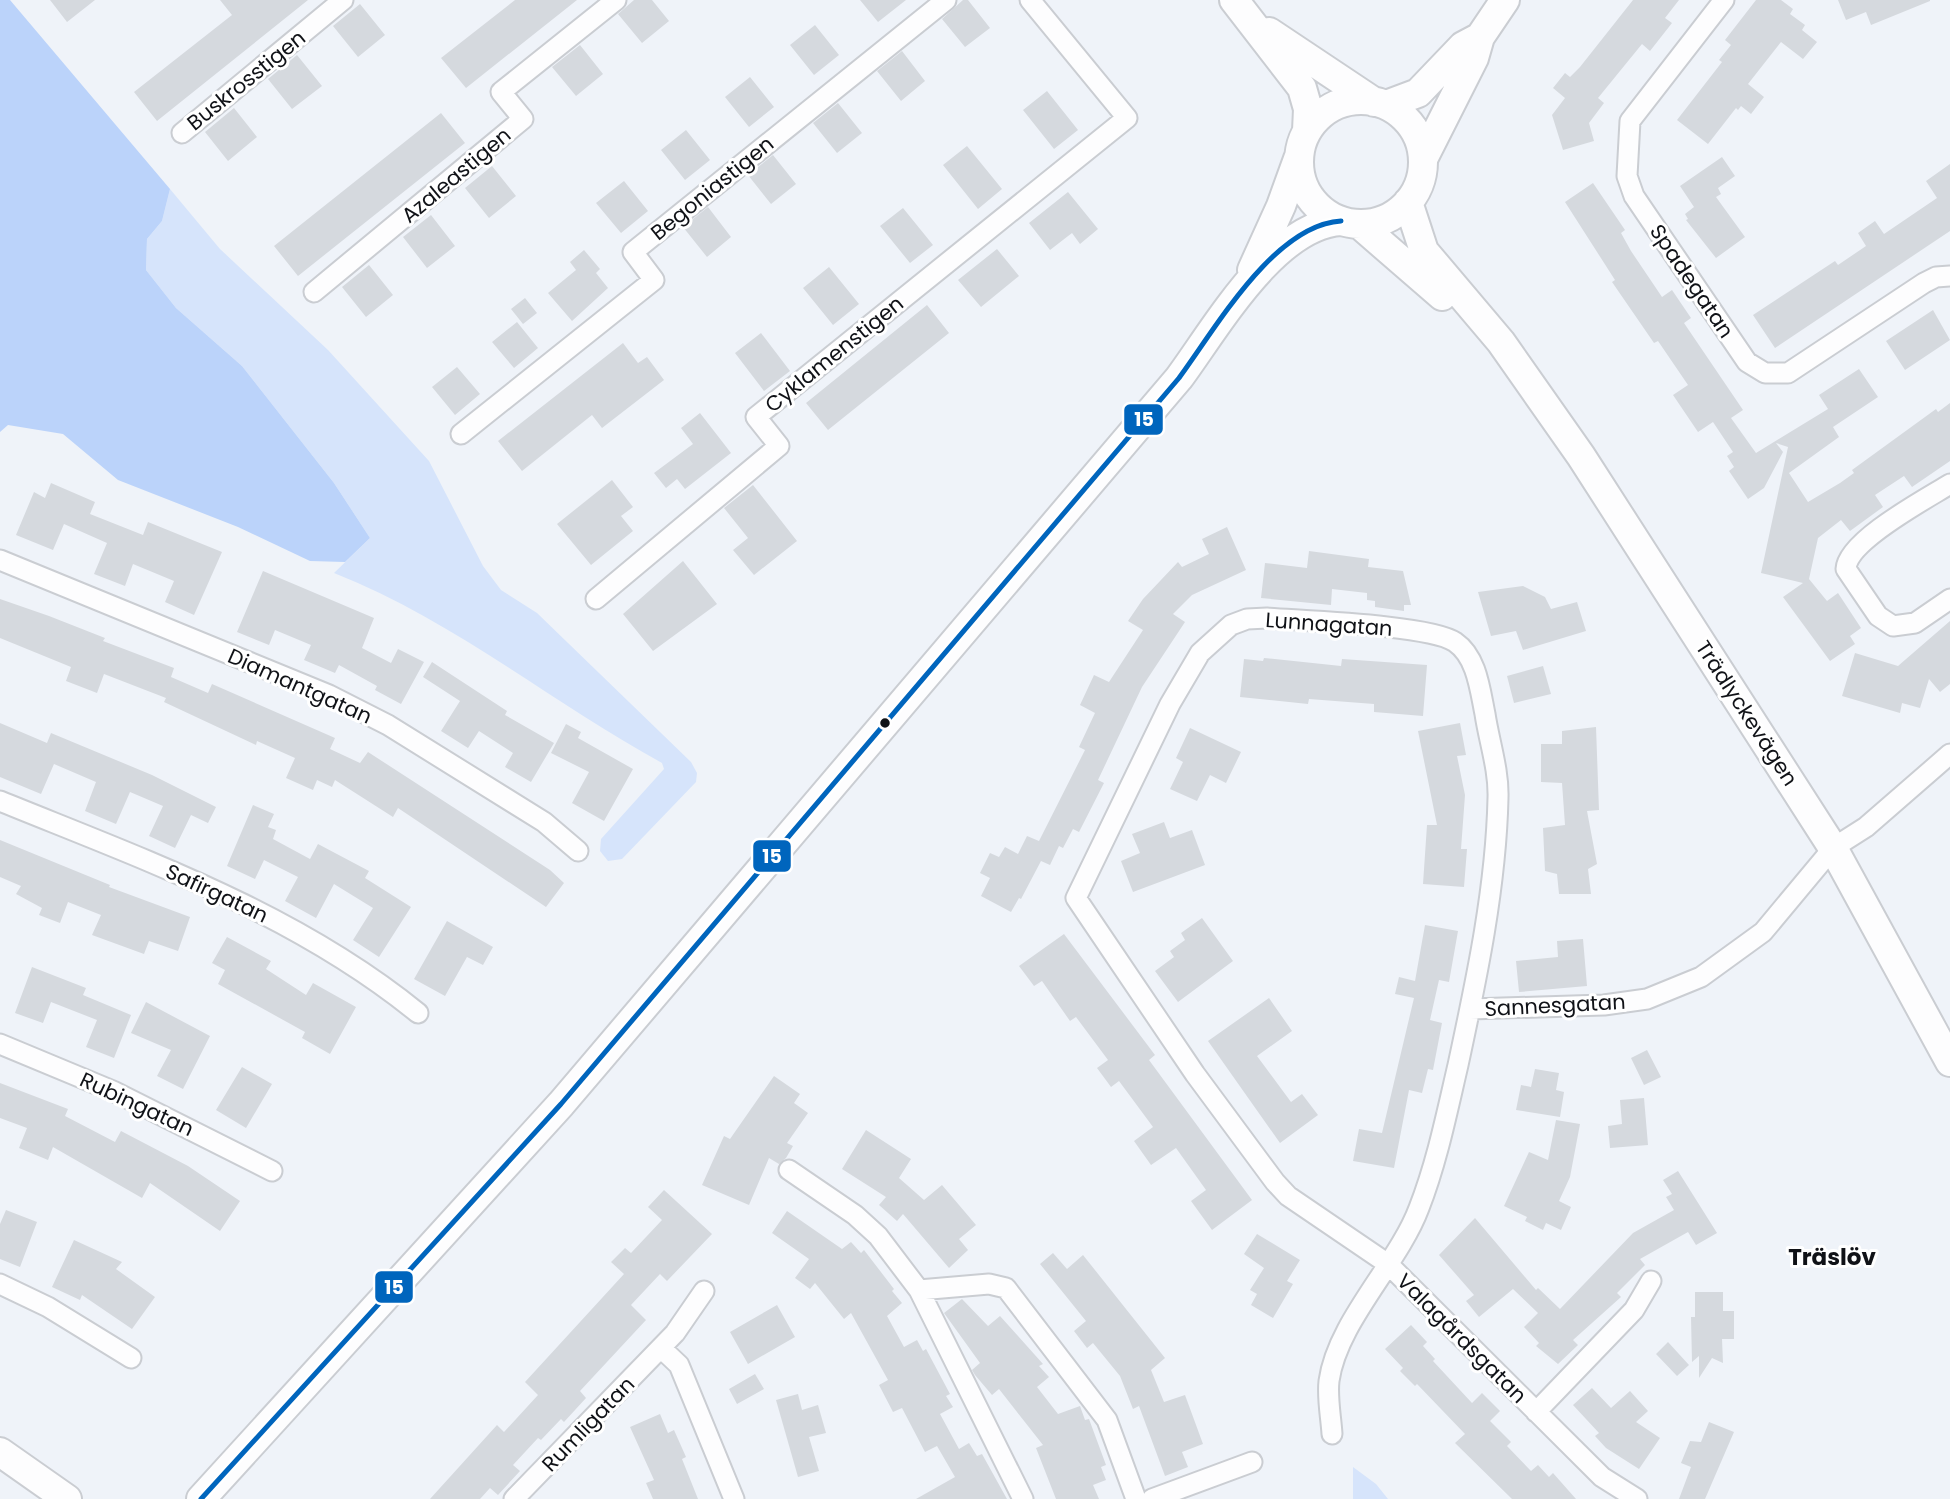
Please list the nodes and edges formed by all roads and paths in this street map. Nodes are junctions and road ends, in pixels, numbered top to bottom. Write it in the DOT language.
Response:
graph roads {
  1 [pos="343,0"];
  2 [pos="616,0"];
  3 [pos="946,0"];
  4 [pos="1030,0"];
  5 [pos="1505,0"];
  6 [pos="1724,0"];
  7 [pos="1242,10"];
  8 [pos="1480,37"];
  9 [pos="1380,103"];
  10 [pos="182,132"];
  11 [pos="1303,142"];
  12 [pos="1423,159"];
  13 [pos="1408,202"];
  14 [pos="1350,222"];
  15 [pos="1950,276"];
  16 [pos="314,292"];
  17 [pos="1240,295"];
  18 [pos="1523,377"];
  19 [pos="461,434"];
  20 [pos="1950,484"];
  21 [pos="0,560"];
  22 [pos="1950,598"];
  23 [pos="596,599"];
  24 [pos="1950,754"];
  25 [pos="0,801"];
  26 [pos="1833,848"];
  27 [pos="578,851"];
  28 [pos="1470,1009"];
  29 [pos="418,1013"];
  30 [pos="0,1045"];
  31 [pos="1950,1062"];
  32 [pos="789,1170"];
  33 [pos="272,1171"];
  34 [pos="1388,1264"];
  35 [pos="1651,1280"];
  36 [pos="0,1284"];
  37 [pos="919,1290"];
  38 [pos="704,1291"];
  39 [pos="662,1348"];
  40 [pos="131,1358"];
  41 [pos="1536,1412"];
  42 [pos="1332,1434"];
  43 [pos="0,1452"];
  44 [pos="1252,1462"];
  45 [pos="67,1499"];
  46 [pos="201,1499"];
  47 [pos="514,1499"];
  48 [pos="734,1499"];
  49 [pos="1023,1499"];
  50 [pos="1136,1499"];
  51 [pos="1152,1499"];
  52 [pos="1637,1499"];
  1 -- 10 [label="street, Buskrosstigen"];
  2 -- 16 [label="street, Azaleastigen"];
  3 -- 19 [label="street, Begoniastigen"];
  4 -- 23 [label="street, Cyklamenstigen"];
  5 -- 8 [label="main road"];
  6 -- 15 [label="street, Spadegatan"];
  7 -- 9 [label="main road, Trädlyckevägen"];
  7 -- 11 [label="main road, Trädlyckevägen"];
  8 -- 9 [label="main road"];
  8 -- 12 [label="main road"];
  9 -- 11 [label="main road"];
  9 -- 12 [label="main road, Trädlyckevägen"];
  11 -- 14 [label="main road, Trädlyckevägen"];
  11 -- 17 [label="main road"];
  12 -- 13 [label="main road"];
  13 -- 14 [label="main road"];
  13 -- 18 [label="main road, Trädlyckevägen"];
  14 -- 17 [label="main road"];
  14 -- 18 [label="main road, Trädlyckevägen"];
  17 -- 46 [label="main road"];
  18 -- 26 [label="main road, Trädlyckevägen"];
  20 -- 22 [label="street"];
  21 -- 27 [label="street, Diamantgatan"];
  24 -- 26 [label="street, Sannesgatan"];
  25 -- 29 [label="street, Safirgatan"];
  26 -- 28 [label="street, Sannesgatan"];
  26 -- 31 [label="main road, Trädlyckevägen"];
  28 -- 34 [label="street, Lunnagatan"];
  28 -- 34 [label="street, Lunnagatan"];
  30 -- 33 [label="street, Rubingatan"];
  32 -- 37 [label="street"];
  34 -- 41 [label="street, Valagårdsgatan"];
  34 -- 42 [label="street, Lunnagatan"];
  35 -- 41 [label="street, Valagårdsgatan"];
  36 -- 40 [label="street"];
  37 -- 49 [label="street"];
  37 -- 50 [label="street"];
  38 -- 39 [label="street, Rumligatan"];
  39 -- 47 [label="street, Rumligatan"];
  39 -- 48 [label="street"];
  41 -- 52 [label="street, Valagårdsgatan"];
  43 -- 45 [label="main road"];
  44 -- 51 [label="street"];
}
